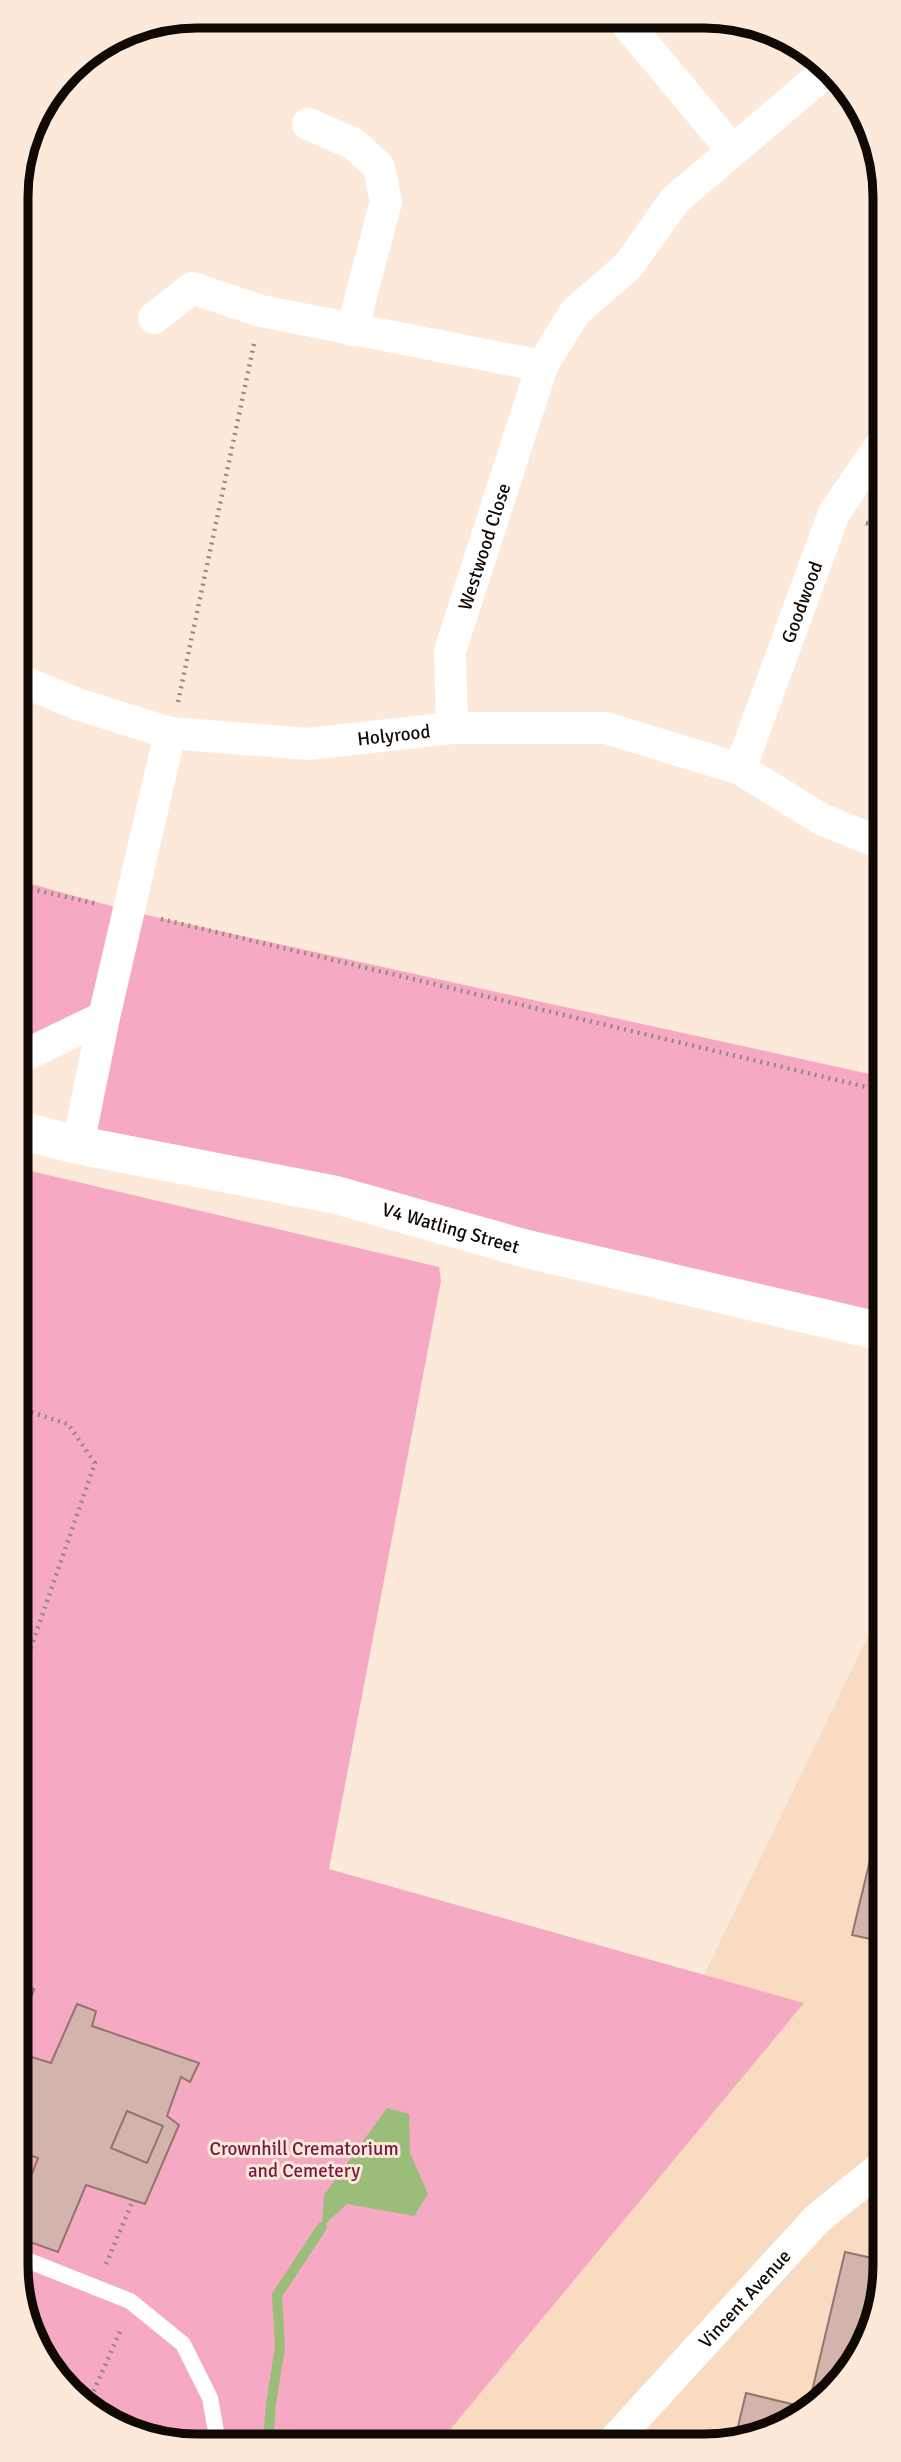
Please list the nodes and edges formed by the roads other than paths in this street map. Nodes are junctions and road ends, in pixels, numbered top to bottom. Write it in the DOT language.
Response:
graph roads {
  1 [pos="630,28"];
  2 [pos="822,75"];
  3 [pos="308,124"];
  4 [pos="732,150"];
  5 [pos="154,318"];
  6 [pos="352,330"];
  7 [pos="542,366"];
  8 [pos="873,456"];
  9 [pos="28,684"];
  10 [pos="452,729"];
  11 [pos="170,733"];
  12 [pos="740,769"];
  13 [pos="873,840"];
  14 [pos="104,1017"];
  15 [pos="28,1054"];
  16 [pos="28,1132"];
  17 [pos="78,1145"];
  18 [pos="873,1330"];
  19 [pos="873,2174"];
  20 [pos="28,2261"];
  21 [pos="216,2434"];
  22 [pos="620,2434"];
  1 -- 4 [label="street"];
  2 -- 4 [label="street, Westwood Close"];
  3 -- 6 [label="street"];
  4 -- 7 [label="street, Westwood Close"];
  5 -- 6 [label="street"];
  6 -- 7 [label="street"];
  7 -- 10 [label="street, Westwood Close"];
  8 -- 12 [label="street, Goodwood"];
  9 -- 11 [label="street, Holyrood"];
  10 -- 11 [label="street, Holyrood"];
  10 -- 12 [label="street, Holyrood"];
  11 -- 14 [label="street"];
  12 -- 13 [label="street, Holyrood"];
  14 -- 15 [label="street"];
  14 -- 17 [label="street"];
  16 -- 17 [label="street, V4 Watling Street"];
  17 -- 18 [label="street, V4 Watling Street"];
  19 -- 22 [label="street, Vincent Avenue"];
  20 -- 21 [label="lane"];
}
